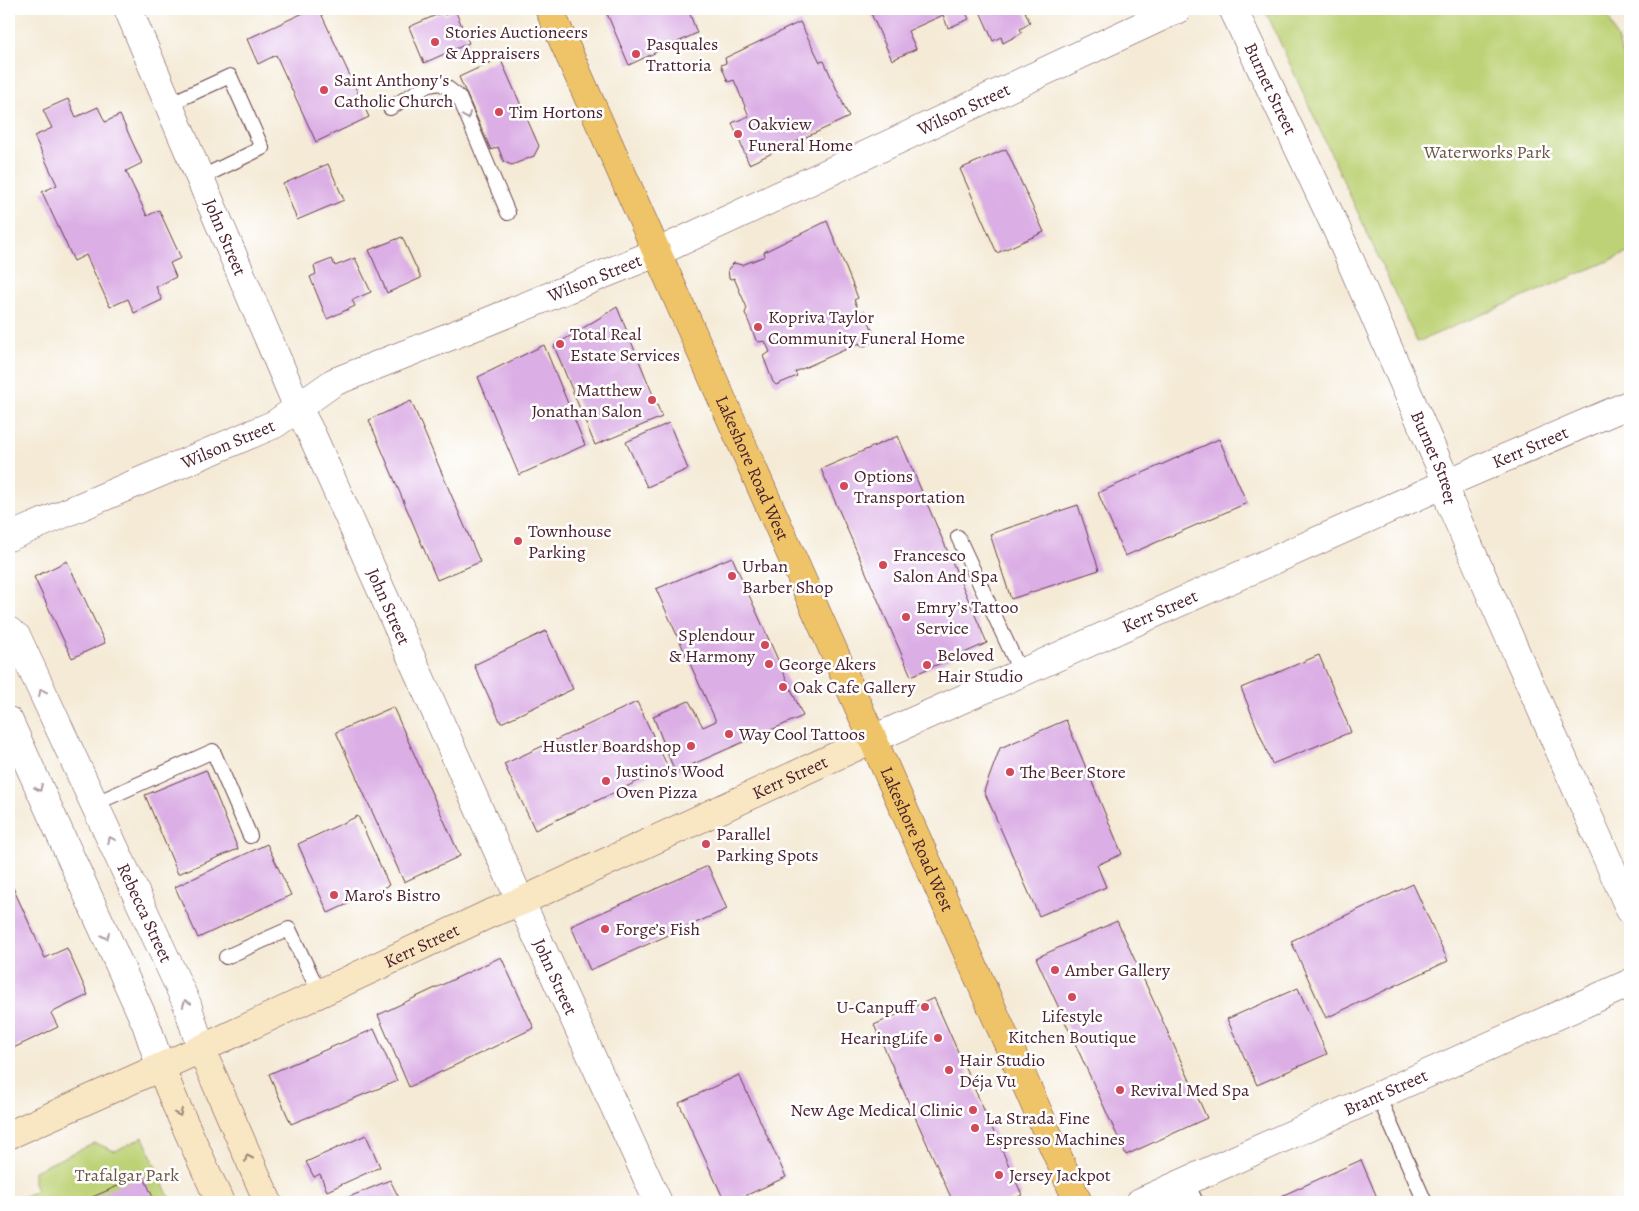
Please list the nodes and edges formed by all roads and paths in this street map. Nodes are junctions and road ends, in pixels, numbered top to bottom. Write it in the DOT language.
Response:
graph roads {
  1 [pos="128,9"];
  2 [pos="549,9"];
  3 [pos="1178,9"];
  4 [pos="1233,9"];
  5 [pos="169,104"];
  6 [pos="390,108"];
  7 [pos="200,178"];
  8 [pos="508,214"];
  9 [pos="656,253"];
  10 [pos="1630,404"];
  11 [pos="298,408"];
  12 [pos="1446,482"];
  13 [pos="958,537"];
  14 [pos="9,538"];
  15 [pos="9,631"];
  16 [pos="1021,673"];
  17 [pos="9,722"];
  18 [pos="873,739"];
  19 [pos="94,804"];
  20 [pos="250,836"];
  21 [pos="522,901"];
  22 [pos="1630,910"];
  23 [pos="226,957"];
  24 [pos="1630,983"];
  25 [pos="320,994"];
  26 [pos="201,1050"];
  27 [pos="161,1068"];
  28 [pos="1378,1096"];
  29 [pos="9,1136"];
  30 [pos="1191,1192"];
  31 [pos="220,1202"];
  32 [pos="268,1202"];
  33 [pos="658,1202"];
  34 [pos="1078,1202"];
  35 [pos="1140,1202"];
  36 [pos="1425,1202"];
  1 -- 5 [label="street, John Street"];
  2 -- 9 [label="main road, Lakeshore Road West"];
  3 -- 9 [label="street, Wilson Street"];
  4 -- 12 [label="street, Burnet Street"];
  5 -- 7 [label="street, John Street"];
  5 -- 7 [label="lane"];
  6 -- 8 [label="lane, one-way"];
  7 -- 11 [label="street, John Street"];
  9 -- 11 [label="street, Wilson Street"];
  9 -- 18 [label="main road, Lakeshore Road West"];
  10 -- 12 [label="street, Kerr Street"];
  11 -- 14 [label="street, Wilson Street"];
  11 -- 21 [label="street, John Street"];
  12 -- 16 [label="street, Kerr Street"];
  12 -- 22 [label="street, Burnet Street"];
  13 -- 16 [label="lane"];
  19 -- 15 [label="street, Rebecca Street, one-way"];
  16 -- 18 [label="street, Kerr Street"];
  17 -- 27 [label="street, one-way"];
  18 -- 21 [label="main road, Kerr Street"];
  18 -- 34 [label="main road, Lakeshore Road West"];
  19 -- 20 [label="lane"];
  26 -- 19 [label="street, Rebecca Street, one-way"];
  21 -- 25 [label="main road, Kerr Street"];
  21 -- 33 [label="street, John Street"];
  23 -- 25 [label="lane"];
  24 -- 28 [label="street, Brant Street"];
  25 -- 26 [label="main road, Kerr Street"];
  26 -- 27 [label="main road, Kerr Street"];
  32 -- 26 [label="main road, Rebecca Street, one-way"];
  27 -- 29 [label="main road, Kerr Street"];
  27 -- 31 [label="main road, one-way"];
  28 -- 30 [label="street, Brant Street"];
  28 -- 36 [label="lane"];
  30 -- 35 [label="street, Brant Street"];
}
